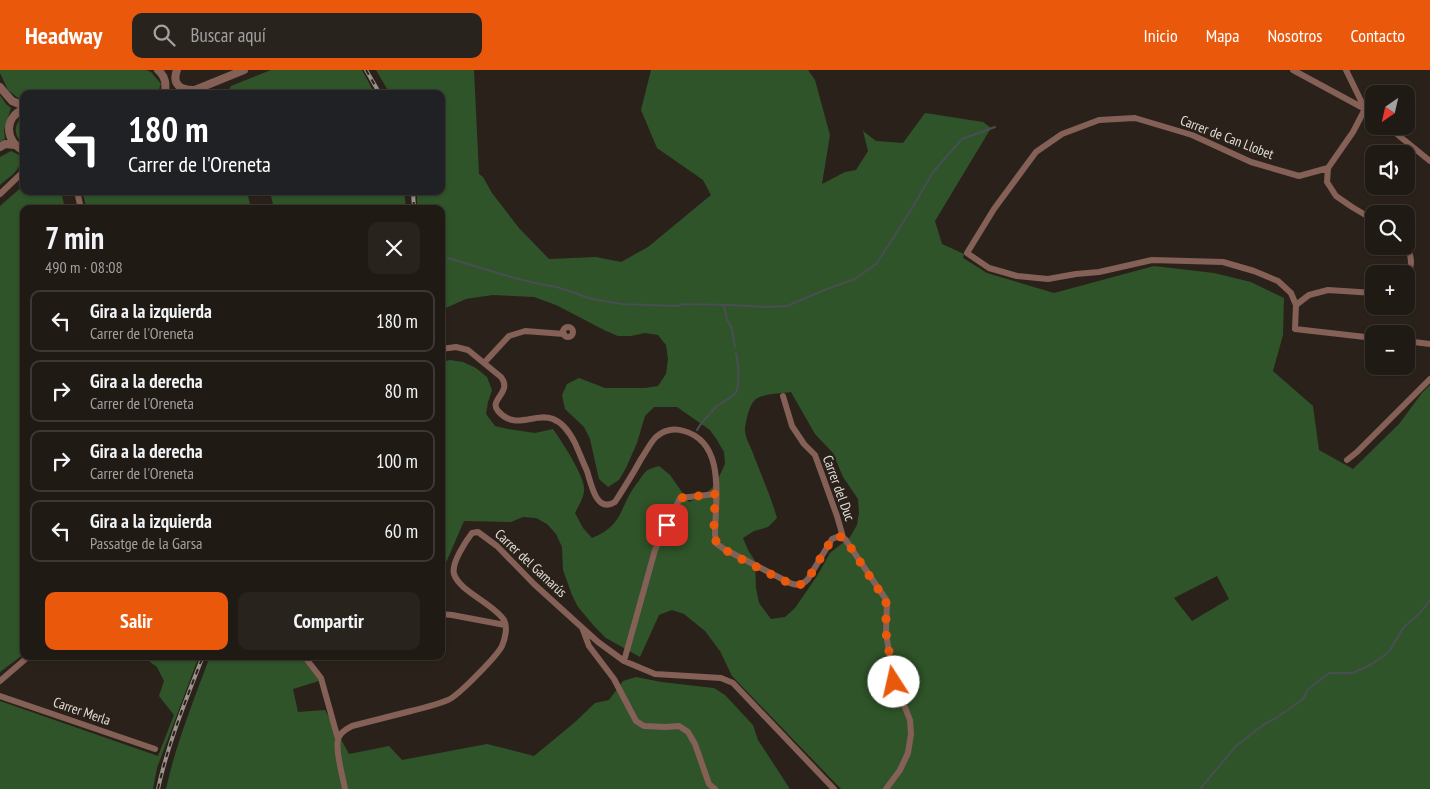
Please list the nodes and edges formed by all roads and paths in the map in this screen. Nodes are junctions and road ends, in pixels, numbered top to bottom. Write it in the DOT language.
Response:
graph roads {
  1 [pos="158,70"];
  2 [pos="177,70"];
  3 [pos="244,70"];
  4 [pos="1293,70"];
  5 [pos="1346,70"];
  6 [pos="0,87"];
  7 [pos="165,90"];
  8 [pos="195,90"];
  9 [pos="20,106"];
  10 [pos="1365,109"];
  11 [pos="20,110"];
  12 [pos="1398,135"];
  13 [pos="15,145"];
  14 [pos="0,147"];
  15 [pos="20,148"];
  16 [pos="1430,160"];
  17 [pos="1328,168"];
  18 [pos="20,175"];
  19 [pos="0,194"];
  20 [pos="1365,215"];
  21 [pos="1365,292"];
  22 [pos="1296,305"];
  23 [pos="564,334"];
  24 [pos="1365,337"];
  25 [pos="1415,342"];
  26 [pos="1430,344"];
  27 [pos="445,348"];
  28 [pos="484,363"];
  29 [pos="1430,379"];
  30 [pos="784,396"];
  31 [pos="1347,460"];
  32 [pos="716,494"];
  33 [pos="843,537"];
  34 [pos="445,614"];
  35 [pos="505,625"];
  36 [pos="582,627"];
  37 [pos="24,660"];
  38 [pos="307,660"];
  39 [pos="624,661"];
  40 [pos="0,681"];
  41 [pos="0,696"];
  42 [pos="338,739"];
  43 [pos="156,749"];
  44 [pos="345,789"];
  45 [pos="715,789"];
  46 [pos="834,789"];
  47 [pos="886,789"];
  1 -- 7 [label="street"];
  2 -- 8 [label="street"];
  3 -- 8 [label="street"];
  4 -- 10 [label="street"];
  5 -- 10 [label="street"];
  6 -- 9 [label="street"];
  10 -- 17 [label="street"];
  11 -- 13 [label="street"];
  12 -- 16 [label="street"];
  13 -- 14 [label="street"];
  13 -- 15 [label="street"];
  17 -- 20 [label="street"];
  17 -- 22 [label="street, Carrer de Can Llobet"];
  18 -- 19 [label="street"];
  21 -- 22 [label="street"];
  22 -- 24 [label="street"];
  23 -- 28 [label="street"];
  25 -- 26 [label="street"];
  27 -- 28 [label="street"];
  28 -- 32 [label="street"];
  29 -- 31 [label="street"];
  30 -- 33 [label="street, Carrer del Duc"];
  32 -- 33 [label="street"];
  32 -- 39 [label="street"];
  33 -- 47 [label="street, Carrer del Duc"];
  34 -- 35 [label="street"];
  35 -- 36 [label="street, Carrer del Gamarús"];
  35 -- 42 [label="street"];
  36 -- 39 [label="street, Carrer del Gamarús"];
  36 -- 45 [label="street"];
  37 -- 40 [label="street"];
  38 -- 42 [label="street"];
  39 -- 46 [label="street, Carrer del Gamarús"];
  41 -- 43 [label="street, Carrer Merla"];
  42 -- 44 [label="street"];
}
